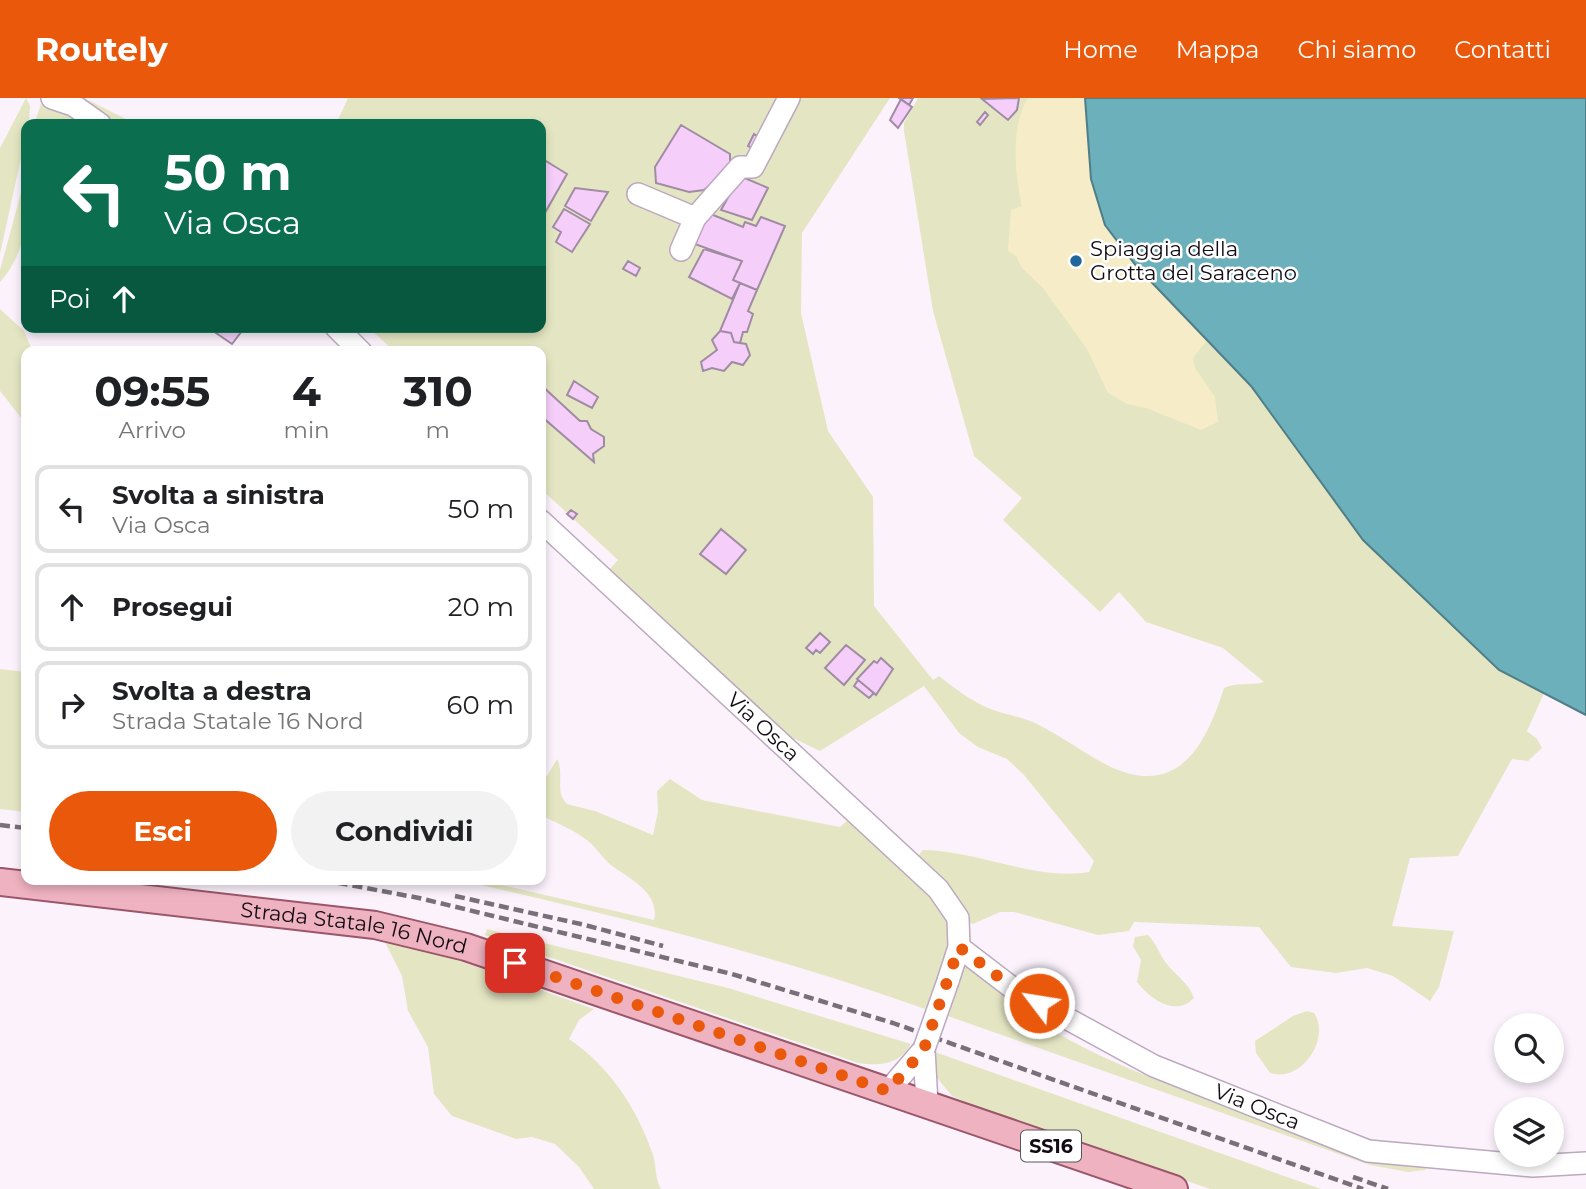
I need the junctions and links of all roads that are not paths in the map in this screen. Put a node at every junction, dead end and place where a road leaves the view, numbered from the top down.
1 (52, 98) edge
2 (789, 98) edge
3 (93, 119) edge
4 (638, 194) dead end
5 (695, 218) junction
6 (681, 250) dead end
7 (341, 333) edge
8 (356, 346) edge
9 (546, 526) edge
10 (0, 882) edge
11 (21, 884) edge
12 (26, 885) edge
13 (959, 947) junction
14 (924, 1049) junction
15 (888, 1091) junction
16 (927, 1104) junction
17 (1586, 1163) edge
18 (1174, 1189) edge

1 - 3 street
2 - 5 street
4 - 5 street
5 - 6 street
7 - 8 street
9 - 13 street, Via Osca
10 - 11 main road, Strada Statale 16 Nord / SS16
12 - 15 main road, Strada Statale 16 Nord / SS16
13 - 14 street, Via Osca, bridge
13 - 17 street, Via Osca
14 - 15 street
14 - 16 street
15 - 16 main road, Strada Statale 16 Nord / SS16
16 - 18 main road, Strada Statale 16 Nord / SS16

